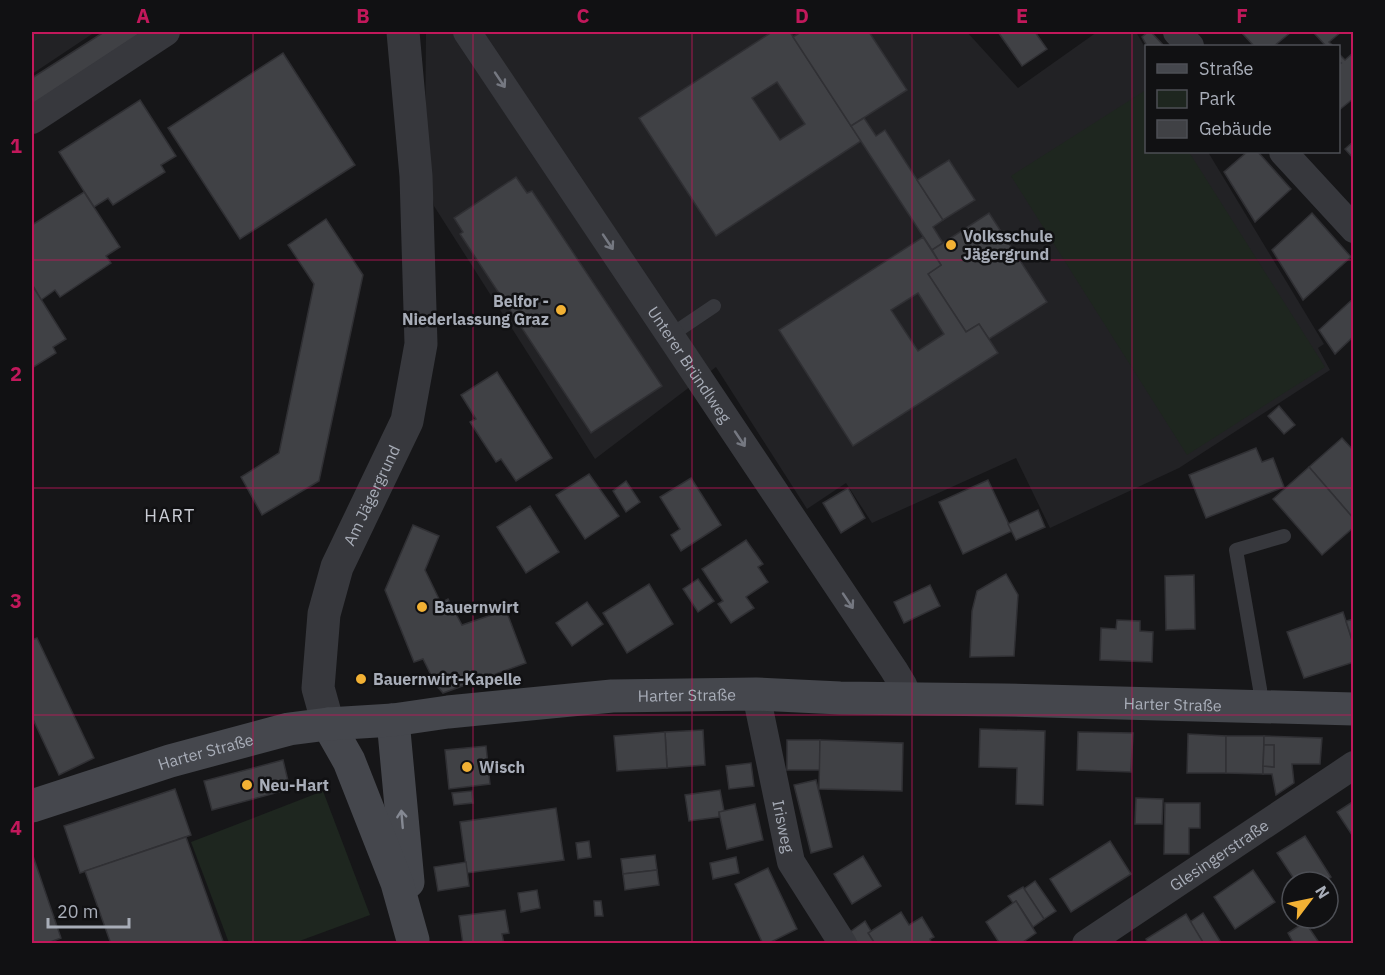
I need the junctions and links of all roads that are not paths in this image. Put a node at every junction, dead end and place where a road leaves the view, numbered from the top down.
1 (166, 32) edge
2 (403, 32) edge
3 (467, 32) edge
4 (1177, 32) edge
5 (1189, 45) edge
6 (32, 120) edge
7 (1284, 153) edge
8 (1353, 229) edge
9 (714, 306) dead end
10 (671, 335) junction
11 (1284, 536) dead end
12 (756, 694) junction
13 (909, 699) junction
14 (1261, 706) junction
15 (1353, 709) edge
16 (393, 720) junction
17 (328, 724) junction
18 (1353, 765) edge
19 (32, 806) edge
20 (413, 942) edge
21 (843, 944) edge
22 (1086, 944) edge

1 - 6 street
2 - 17 street, Am Jägergrund
3 -> 10 street, Unterer Bründlweg
4 - 5 street
7 - 8 street
9 - 10 lane
10 -> 13 street, Unterer Bründlweg
11 - 14 lane
12 - 13 main road, Harter Straße
12 - 16 main road, Harter Straße
12 - 21 street, Irisweg
13 - 14 main road, Harter Straße
14 - 15 main road, Harter Straße
16 - 17 main road, Harter Straße
20 -> 16 main road, Am Jägergrund
17 - 19 main road, Harter Straße
17 - 20 main road, Am Jägergrund
18 - 22 street, Glesingerstraße

